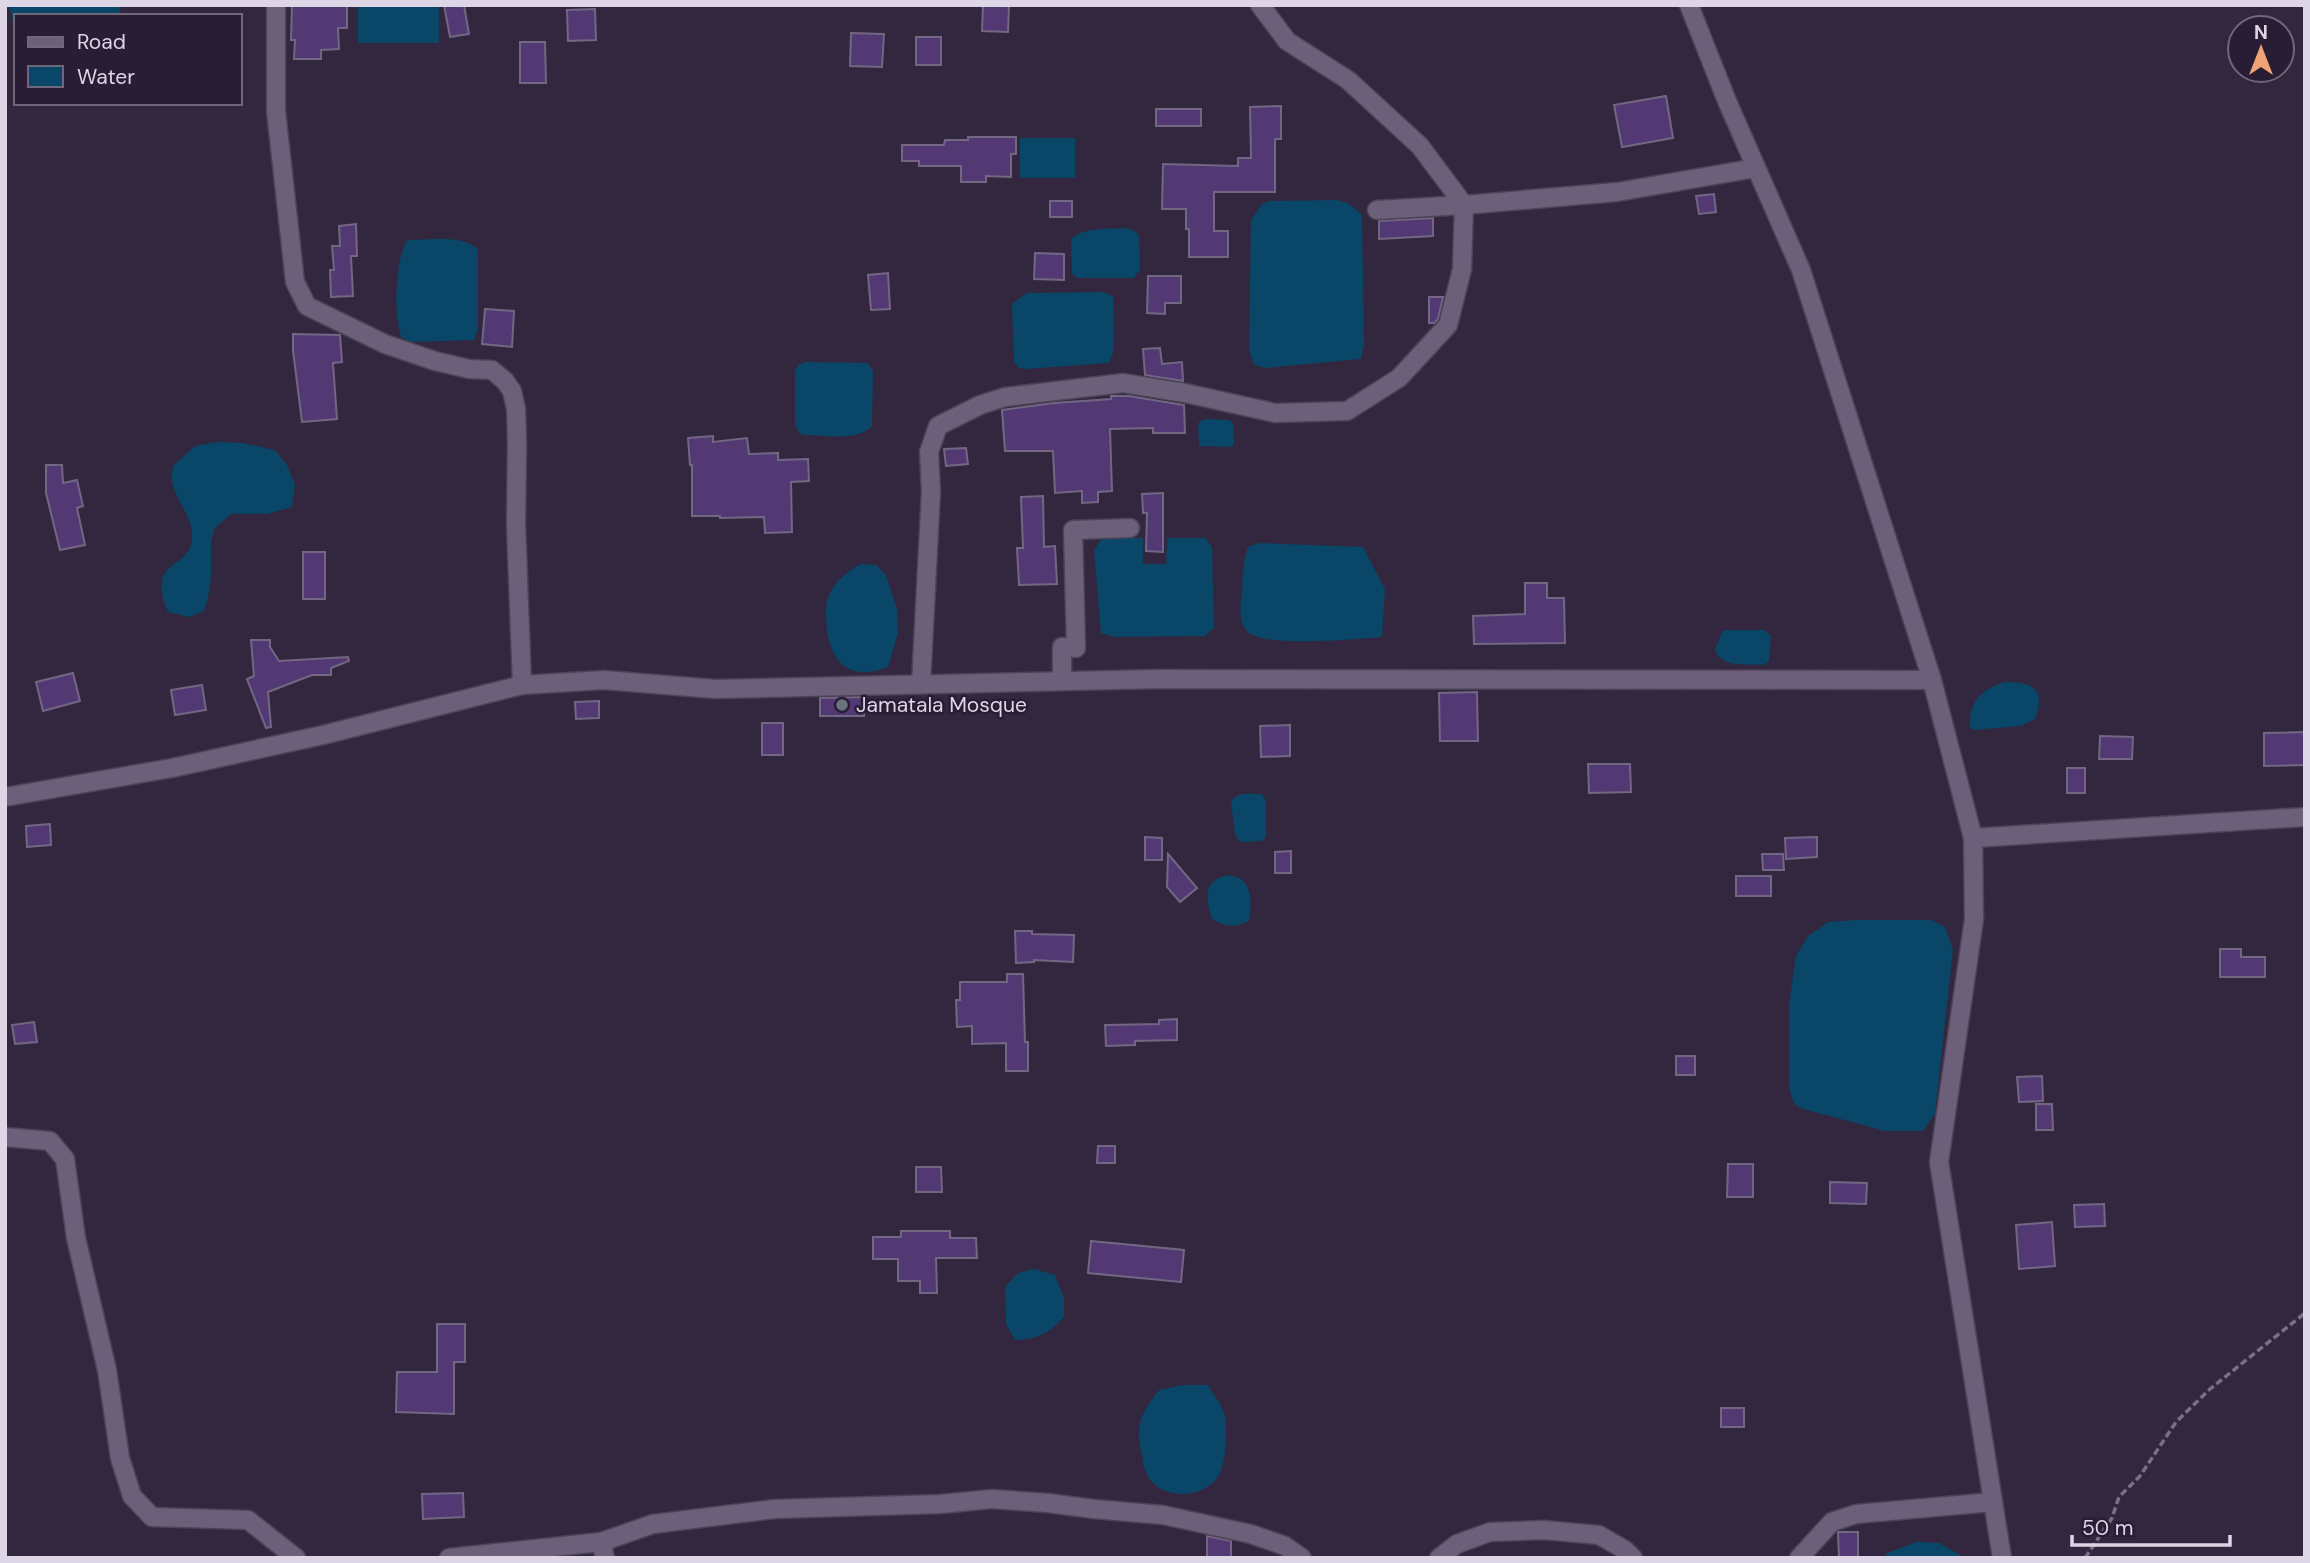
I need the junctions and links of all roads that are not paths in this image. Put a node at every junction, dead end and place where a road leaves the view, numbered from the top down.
1 (276, 5) edge
2 (1260, 5) edge
3 (1689, 5) edge
4 (1756, 168) junction
5 (1464, 205) junction
6 (1377, 210) dead end
7 (1130, 528) dead end
8 (1932, 680) junction
9 (1062, 681) junction
10 (921, 684) junction
11 (522, 685) junction
12 (5, 797) edge
13 (2305, 817) edge
14 (1973, 838) junction
15 (5, 1137) edge
16 (1993, 1502) junction
17 (603, 1550) edge
18 (296, 1558) edge
19 (449, 1558) edge
20 (1302, 1558) edge
21 (1439, 1558) edge
22 (1633, 1558) edge
23 (1799, 1558) edge
24 (2002, 1558) edge

1 - 11 street
2 - 5 street
3 - 4 street
4 - 5 street
4 - 8 street
5 - 6 street
5 - 10 street
7 - 9 street
8 - 9 street
8 - 14 street
9 - 10 street
10 - 11 street
11 - 12 street
13 - 14 street
14 - 16 street
15 - 18 street
16 - 23 street
16 - 24 street
17 - 19 street
17 - 20 street
21 - 22 street

